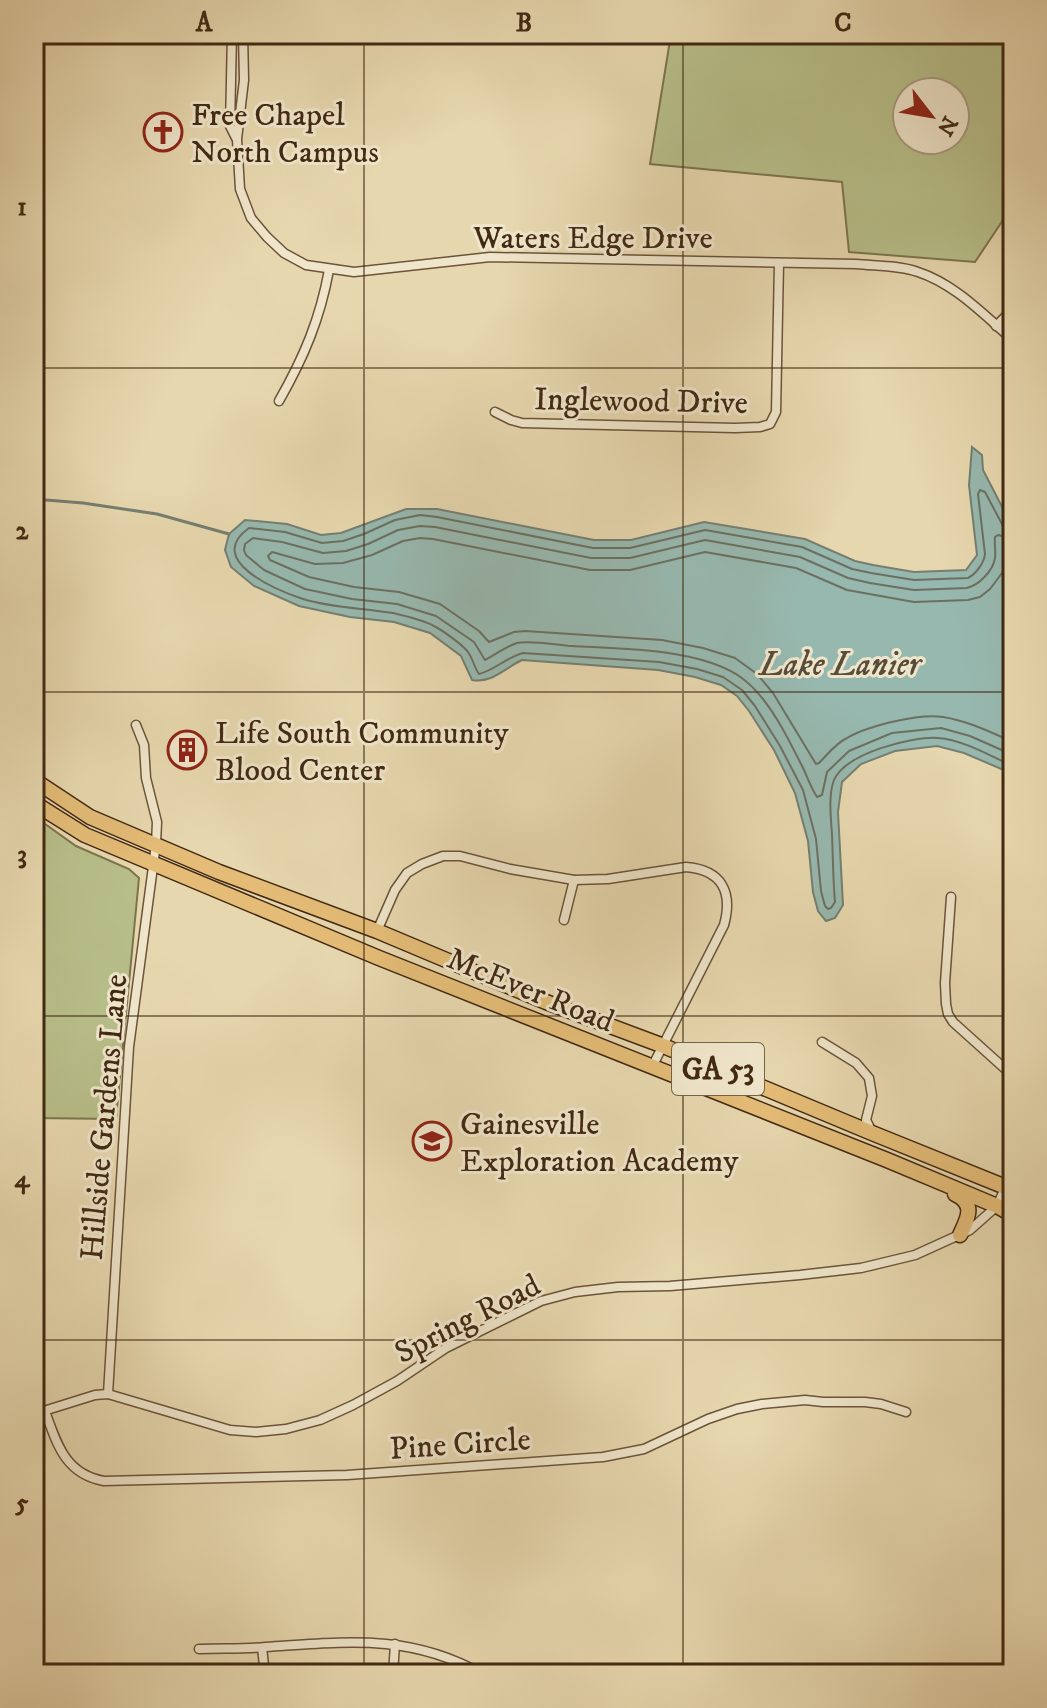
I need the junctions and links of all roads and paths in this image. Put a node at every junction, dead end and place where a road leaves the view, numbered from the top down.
1 (37, 34) edge
2 (232, 34) edge
3 (243, 34) edge
4 (34, 39) edge
5 (237, 139) junction
6 (779, 263) junction
7 (329, 270) junction
8 (1013, 309) edge
9 (996, 326) junction
10 (1013, 340) edge
11 (279, 401) dead end
12 (495, 412) dead end
13 (136, 725) dead end
14 (34, 780) edge
15 (34, 803) edge
16 (156, 844) junction
17 (154, 862) junction
18 (574, 880) junction
19 (951, 897) dead end
20 (564, 920) dead end
21 (377, 931) junction
22 (822, 1042) dead end
23 (661, 1045) junction
24 (651, 1067) junction
25 (1013, 1076) edge
26 (872, 1133) junction
27 (887, 1160) junction
28 (1011, 1184) edge
29 (997, 1206) junction
30 (1013, 1215) edge
31 (960, 1235) junction
32 (108, 1394) junction
33 (45, 1411) junction
34 (906, 1412) dead end
35 (34, 1414) edge
36 (395, 1644) junction
37 (262, 1648) junction
38 (199, 1649) dead end
39 (265, 1674) edge
40 (393, 1674) edge
41 (482, 1674) edge

1 - 4 main road
2 - 5 street, Waters Edge Drive
3 - 5 street, Waters Edge Drive
5 - 7 street, Waters Edge Drive
6 - 7 street, Waters Edge Drive
6 - 9 street, Waters Edge Drive
6 - 12 street, Inglewood Drive
7 - 11 street
8 - 9 street
9 - 10 street, Waters Edge Drive
13 - 16 street, Hillside Gardens Lane
14 - 16 main road, McEver Road / GA 53
15 - 17 main road, McEver Road / GA 53
16 - 17 street, Hillside Gardens Lane
16 - 21 main road, McEver Road / GA 53
17 - 24 main road, McEver Road / GA 53
17 - 32 street, Hillside Gardens Lane
18 - 20 street
18 - 21 street
18 - 23 street
19 - 25 street
21 - 23 main road, McEver Road / GA 53
22 - 26 street
23 - 24 street
23 - 26 main road, McEver Road / GA 53
24 - 27 main road, McEver Road / GA 53
26 - 28 main road, McEver Road / GA 53
27 - 29 main road, McEver Road / GA 53
27 - 31 main road
28 - 29 street, Spring Road
29 - 30 main road, McEver Road / GA 53
29 - 31 street, Spring Road
31 - 32 street, Spring Road
32 - 33 street, Spring Road
33 - 34 street, Pine Circle
33 - 35 street, Spring Road
36 - 37 street
36 - 40 street
36 - 41 street
37 - 38 street
37 - 39 street

